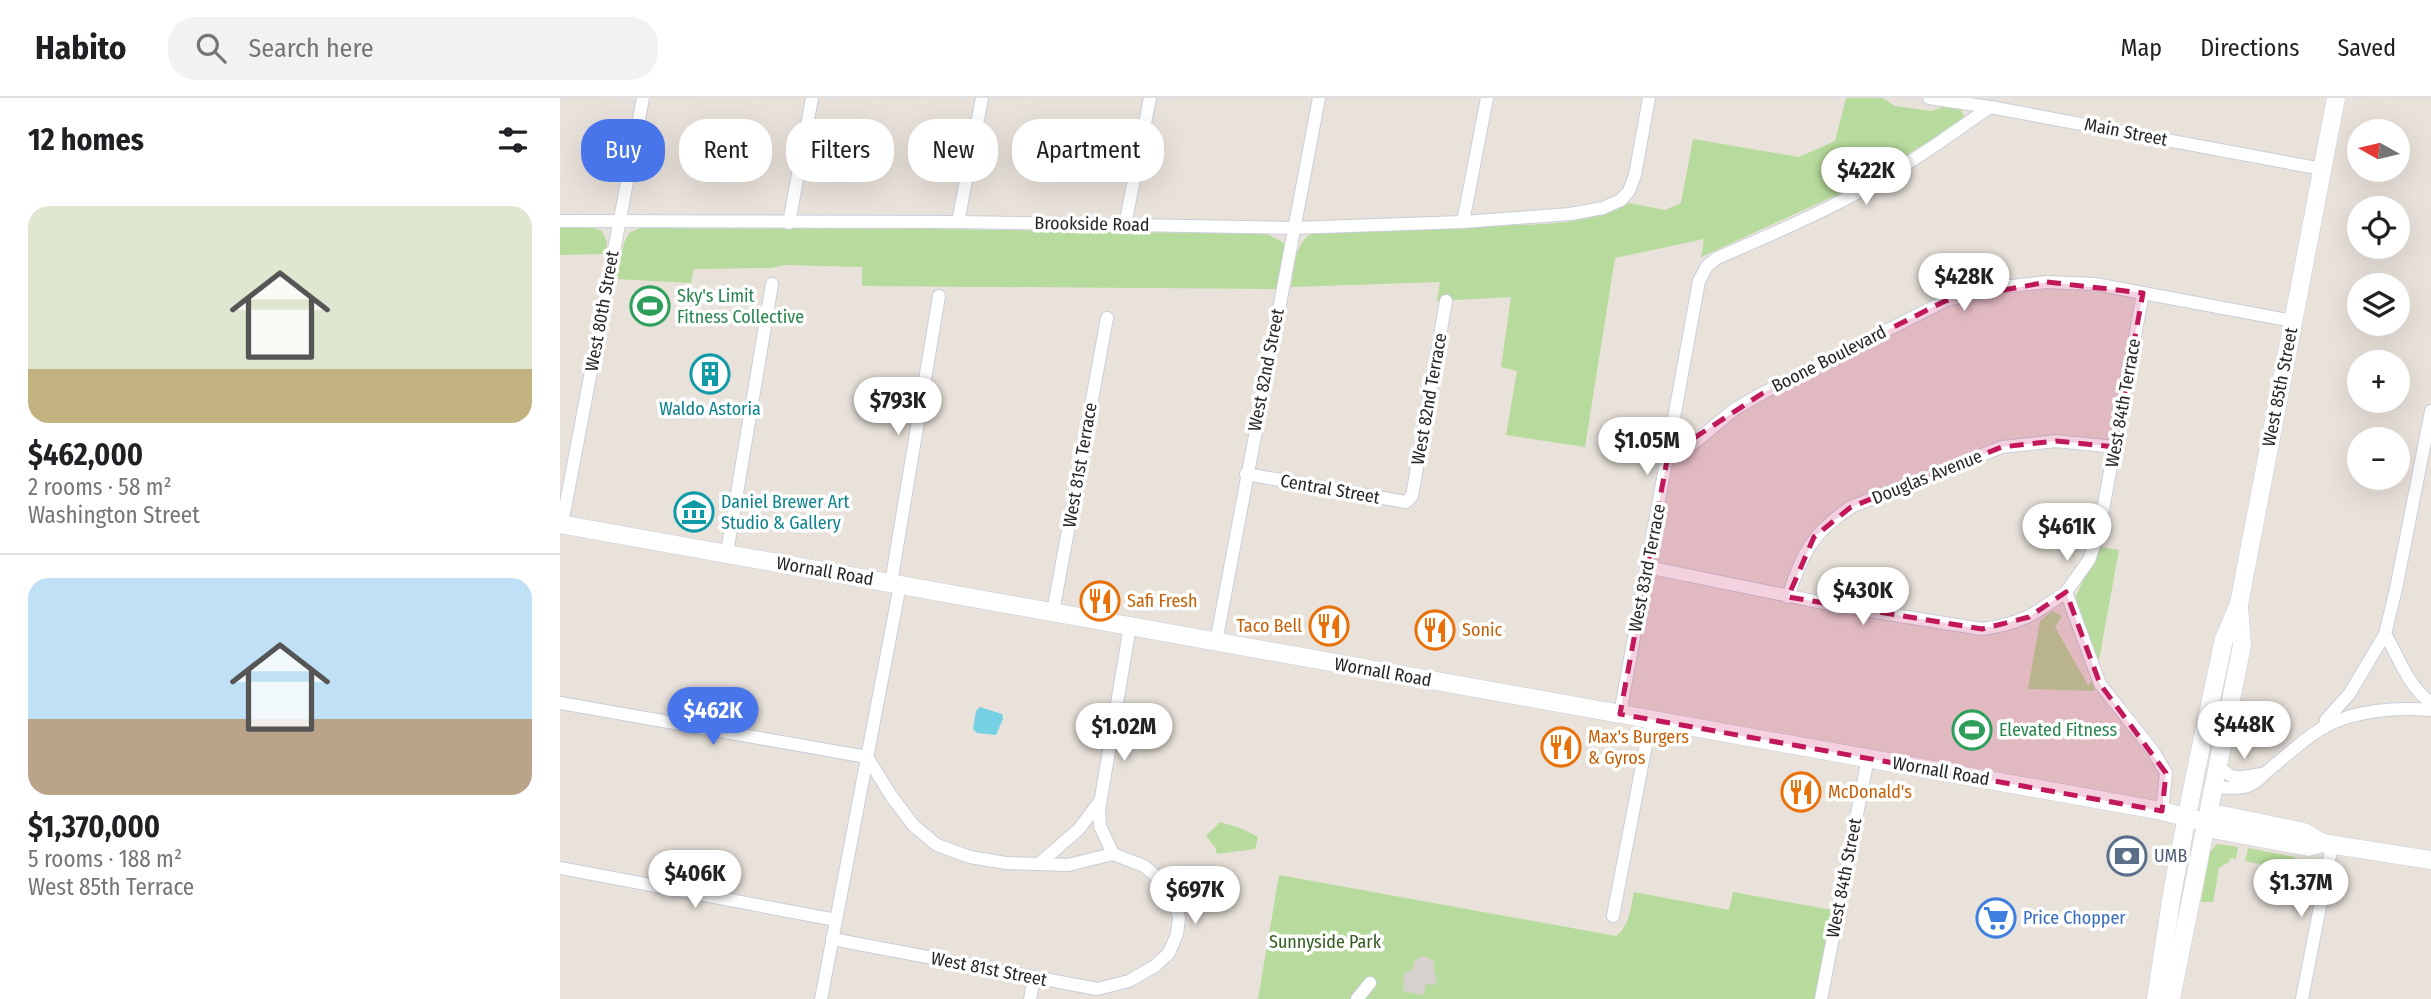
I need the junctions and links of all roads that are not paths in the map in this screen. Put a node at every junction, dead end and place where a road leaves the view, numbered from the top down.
1 (643, 98) edge
2 (812, 98) edge
3 (982, 98) edge
4 (1150, 98) edge
5 (1318, 98) edge
6 (1488, 98) edge
7 (1649, 98) edge
8 (1929, 98) edge
9 (2336, 98) edge
10 (1990, 107) junction
11 (2322, 169) junction
12 (560, 221) edge
13 (618, 222) junction
14 (958, 222) junction
15 (1462, 222) junction
16 (789, 223) junction
17 (1125, 225) junction
18 (1293, 228) junction
19 (772, 284) dead end
20 (2143, 293) junction
21 (939, 296) dead end
22 (1446, 301) dead end
23 (1107, 318) dead end
24 (2293, 321) junction
25 (2431, 411) edge
26 (2115, 447) junction
27 (1668, 455) junction
28 (1246, 474) junction
29 (1412, 496) joint
30 (561, 524) edge
31 (727, 553) junction
32 (1647, 567) junction
33 (896, 584) junction
34 (2066, 592) junction
35 (1788, 597) junction
36 (2239, 604) junction
37 (1053, 612) junction
38 (1130, 626) junction
39 (2385, 634) junction
40 (1216, 642) junction
41 (560, 703) edge
42 (2431, 703) edge
43 (2431, 710) edge
44 (1620, 714) junction
45 (1651, 719) junction
46 (2325, 727) junction
47 (867, 757) junction
48 (1868, 758) junction
49 (2217, 764) junction
50 (2264, 774) junction
51 (2212, 788) junction
52 (1100, 801) junction
53 (2162, 811) junction
54 (2187, 818) junction
55 (2205, 822) junction
56 (2327, 844) junction
57 (1113, 853) junction
58 (2431, 860) edge
59 (1041, 862) junction
60 (560, 868) edge
61 (1613, 916) dead end
62 (836, 920) junction
63 (832, 939) junction
64 (1034, 978) junction
65 (1370, 983) dead end
66 (821, 999) edge
67 (1030, 999) edge
68 (1357, 999) edge
69 (1821, 999) edge
70 (2156, 999) edge
71 (2171, 999) edge
72 (2302, 999) edge

1 - 13 street, West 80th Street
2 - 16 street
3 - 14 street
4 - 17 street
5 - 18 street, West 82nd Street
6 - 15 street
7 - 15 street, Brookside Road
8 - 10 street, Main Street
9 - 11 main road, West 85th Street
10 - 11 street, Main Street
10 - 27 street, West 83rd Terrace
11 - 24 main road, West 85th Street
12 - 13 street, Brookside Road
13 - 16 street, Brookside Road
13 - 30 street, West 80th Street
14 - 16 street, Brookside Road
14 - 17 street, Brookside Road
15 - 18 street, Brookside Road
17 - 18 street, Brookside Road
18 - 28 street, West 82nd Street
19 - 31 street
20 - 24 street, Boone Boulevard
20 - 26 street, West 84th Terrace
20 - 27 street, Boone Boulevard
21 - 33 street
22 - 29 street, West 82nd Terrace
23 - 37 street, West 81st Terrace
24 - 36 main road, West 85th Street
25 - 39 street
26 - 34 street, West 84th Terrace
26 - 35 street, Douglas Avenue
27 - 32 street, West 83rd Terrace
28 - 29 street, Central Street
28 - 40 street, West 82nd Street
30 - 31 main road, Wornall Road
31 - 33 main road, Wornall Road
32 - 35 street
32 - 44 street, West 83rd Terrace
33 - 37 main road, Wornall Road
33 - 47 street
34 - 35 street
34 - 53 street
36 - 49 main road, West 85th Street
36 - 54 main road, West 85th Street
37 - 38 main road, Wornall Road
38 - 40 main road, Wornall Road
38 - 52 street
39 - 42 street
39 - 46 street
40 - 44 main road, Wornall Road
41 - 47 street
43 - 46 street
44 - 45 main road, Wornall Road
45 - 48 main road, Wornall Road
45 - 61 street
46 - 50 street
47 - 59 street
47 - 62 street
48 - 53 main road, Wornall Road
48 - 69 street, West 84th Street
49 - 50 street
49 - 51 main road, West 85th Street
50 - 51 street
51 - 55 main road, West 85th Street
52 - 57 street
52 - 59 street
53 - 54 main road, Wornall Road
54 - 55 main road, Wornall Road
54 - 70 main road, West 85th Street
55 - 56 main road, Wornall Road
55 - 71 main road, West 85th Street
56 - 58 main road, Wornall Road
56 - 72 street
57 - 59 street
57 - 64 street, West 81st Street
60 - 62 street
62 - 63 street
63 - 64 street, West 81st Street
63 - 66 street
64 - 67 street
65 - 68 street

